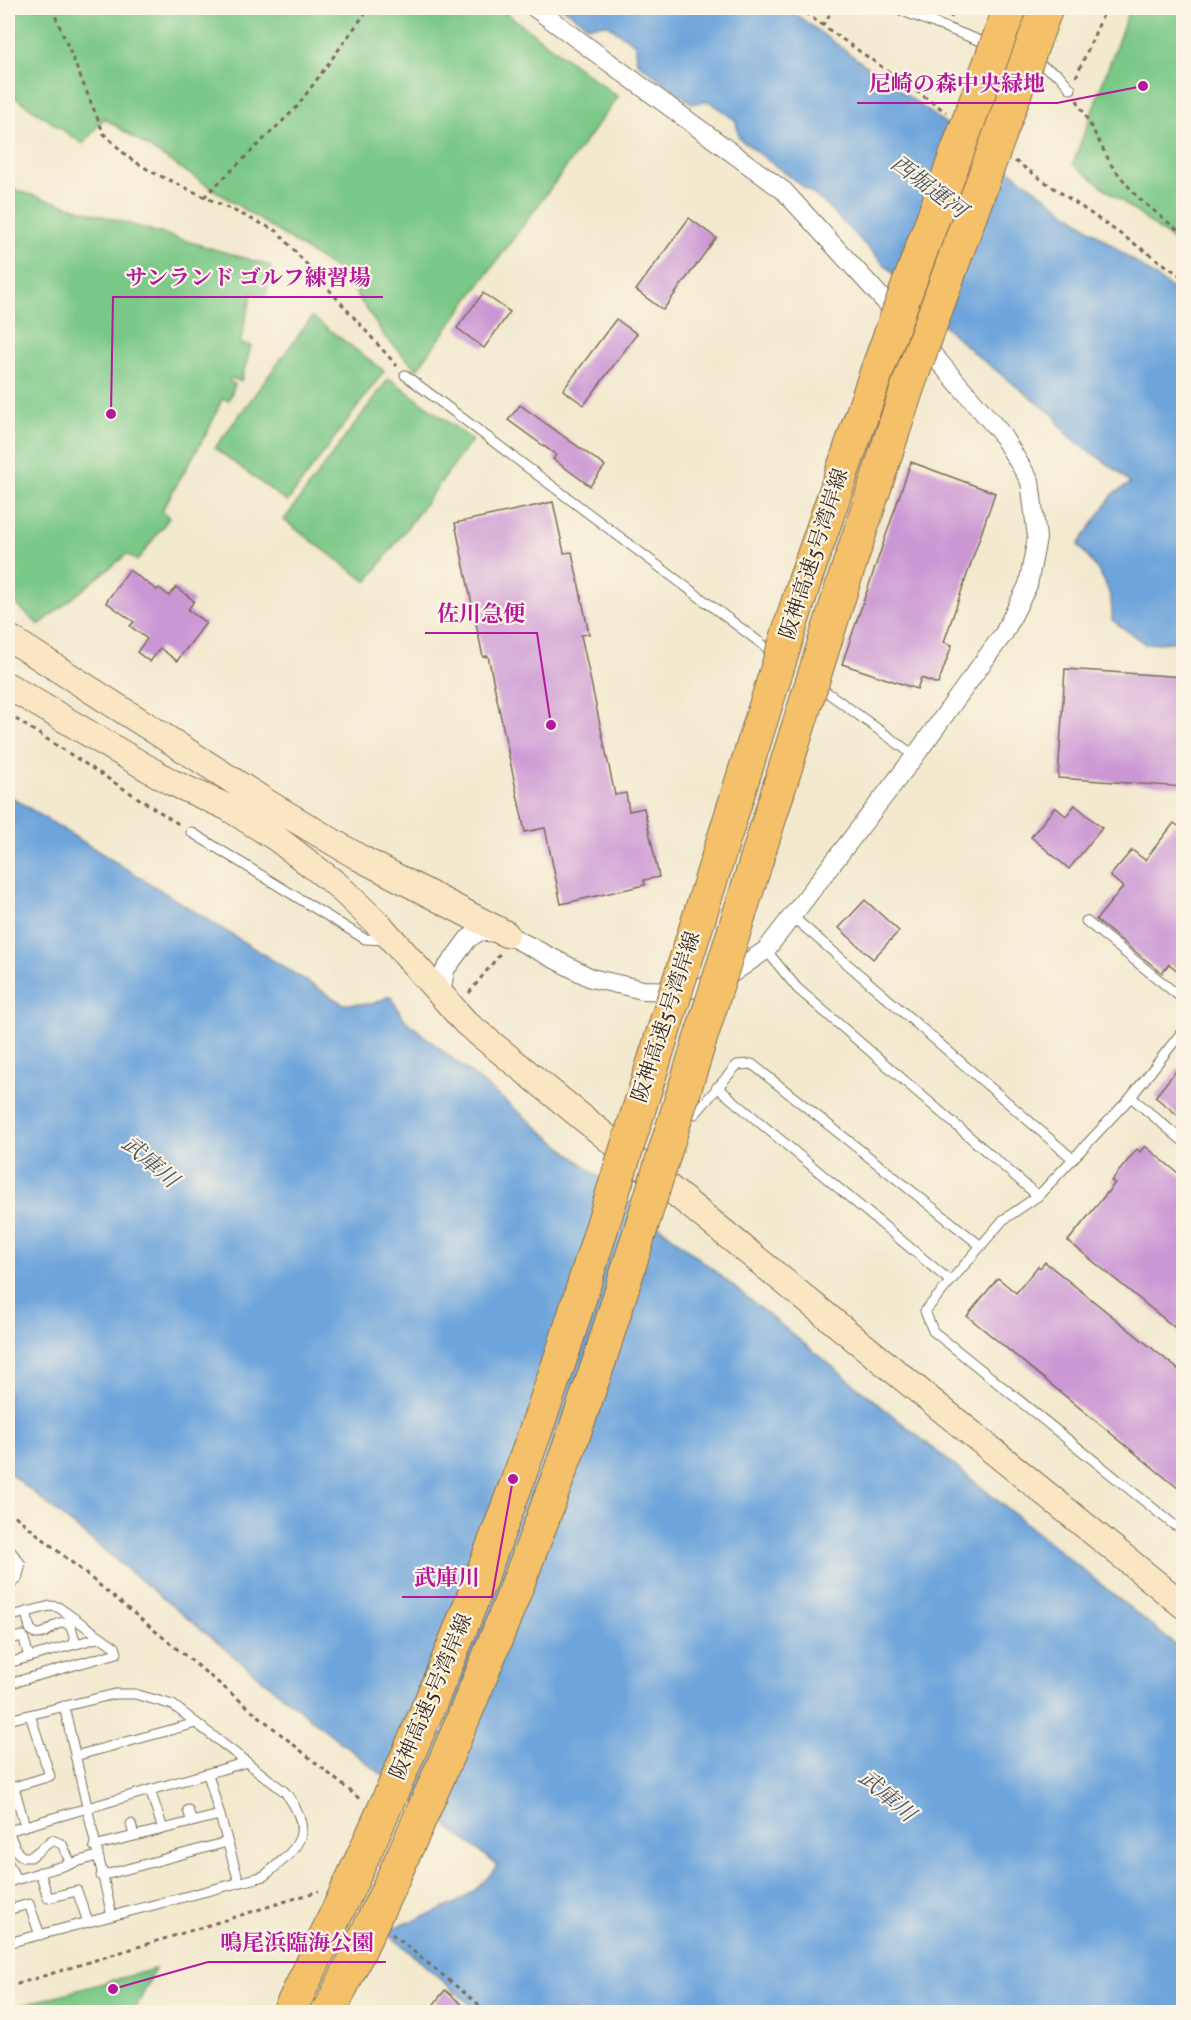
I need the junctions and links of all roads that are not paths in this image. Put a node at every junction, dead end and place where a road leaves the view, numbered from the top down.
1 (535, 8) edge
2 (895, 8) edge
3 (1010, 8) edge
4 (1046, 8) edge
5 (1010, 52) dead end
6 (1021, 57) dead end
7 (1071, 89) road end
8 (405, 375) road end
9 (8, 637) edge
10 (789, 665) dead end
11 (799, 672) dead end
12 (8, 686) edge
13 (915, 756) junction
14 (191, 832) road end
15 (793, 917) junction
16 (1086, 921) dead end
17 (506, 934) junction
18 (392, 940) junction
19 (766, 950) junction
20 (1184, 1000) edge
21 (450, 1007) junction
22 (1184, 1029) edge
23 (717, 1087) junction
24 (1131, 1097) junction
25 (695, 1114) dead end
26 (1184, 1142) edge
27 (1073, 1159) junction
28 (1038, 1196) junction
29 (981, 1246) junction
30 (950, 1281) junction
31 (1174, 1525) dead end
32 (8, 1555) edge
33 (8, 1580) edge
34 (1184, 1606) edge
35 (26, 1612) junction
36 (8, 1617) edge
37 (101, 1637) junction
38 (8, 1639) edge
39 (76, 1644) junction
40 (29, 1657) junction
41 (8, 1663) edge
42 (8, 1684) edge
43 (64, 1706) junction
44 (30, 1715) junction
45 (8, 1720) edge
46 (196, 1723) junction
47 (75, 1756) junction
48 (247, 1762) junction
49 (208, 1774) junction
50 (150, 1790) junction
51 (86, 1809) junction
52 (188, 1810) dead end
53 (220, 1815) junction
54 (192, 1822) junction
55 (131, 1824) dead end
56 (25, 1826) junction
57 (163, 1829) junction
58 (8, 1831) edge
59 (134, 1836) junction
60 (227, 1842) junction
61 (94, 1846) junction
62 (97, 1856) junction
63 (8, 1863) edge
64 (71, 1864) junction
65 (40, 1872) junction
66 (101, 1876) junction
67 (12, 1881) edge
68 (239, 1882) junction
69 (8, 1910) edge
70 (111, 1916) junction
71 (88, 1922) junction
72 (40, 1935) junction
73 (8, 1944) edge
74 (289, 2013) edge
75 (329, 2013) edge

1 - 13 street
2 - 5 lane
3 - 74 highway, 阪神高速5号湾岸線, bridge
4 - 75 highway, 阪神高速5号湾岸線, bridge
6 - 7 lane
8 - 10 lane
9 - 17 street
11 - 13 lane
12 - 18 street
13 - 15 street
14 - 18 lane
15 - 19 street
15 - 27 lane
16 - 20 lane
17 - 19 street
17 - 21 street
18 - 21 street
19 - 28 lane
21 - 34 street
22 - 24 lane
23 - 25 lane
23 - 29 lane
23 - 30 lane
24 - 26 lane
24 - 27 lane
27 - 28 lane
28 - 29 lane
29 - 30 lane
30 - 31 lane
32 - 33 street
35 - 36 lane
35 - 37 lane
35 - 39 lane
37 - 39 lane
37 - 42 lane
38 - 40 lane
39 - 40 lane
40 - 41 lane
43 - 44 lane
43 - 46 lane
43 - 47 lane
44 - 45 lane
44 - 56 lane
46 - 47 lane
46 - 48 lane
47 - 51 lane
48 - 49 lane
48 - 68 lane
49 - 50 lane
49 - 53 lane
50 - 51 lane
50 - 57 lane
51 - 56 lane
51 - 61 lane
52 - 54 lane
53 - 54 lane
53 - 60 lane
54 - 57 lane
55 - 59 lane
56 - 58 lane
57 - 59 lane
58 - 64 lane
59 - 61 lane
60 - 66 lane
60 - 68 lane
61 - 62 lane
62 - 64 lane
62 - 66 lane
63 - 67 lane
64 - 65 lane
65 - 67 lane
65 - 71 lane
66 - 70 lane
68 - 70 lane
69 - 72 lane
70 - 71 lane
71 - 72 lane
72 - 73 lane

